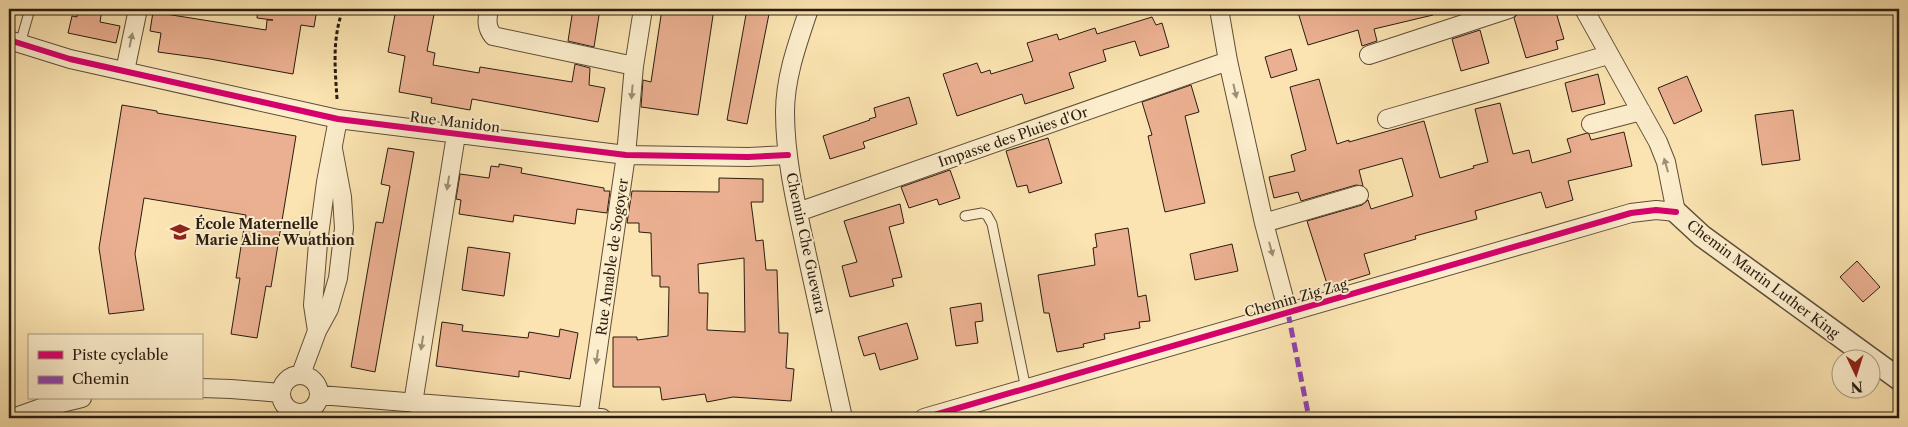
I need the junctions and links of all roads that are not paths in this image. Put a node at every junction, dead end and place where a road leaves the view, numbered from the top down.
1 (30, 9) edge
2 (138, 9) edge
3 (489, 9) edge
4 (644, 9) edge
5 (809, 9) edge
6 (1219, 9) edge
7 (1509, 9) edge
8 (1584, 9) edge
9 (14, 42) edge
10 (1369, 55) dead end
11 (1608, 55) junction
12 (1228, 61) junction
13 (634, 66) junction
14 (125, 71) junction
15 (1641, 111) junction
16 (338, 119) junction
17 (1386, 119) dead end
18 (1591, 124) dead end
19 (456, 135) junction
20 (334, 149) junction
21 (626, 155) junction
22 (788, 155) junction
23 (1359, 195) dead end
24 (798, 212) junction
25 (1676, 212) junction
26 (965, 216) dead end
27 (1264, 223) junction
28 (1288, 313) junction
29 (317, 331) junction
30 (301, 374) junction
31 (1899, 379) edge
32 (202, 388) edge
33 (1026, 388) junction
34 (281, 393) junction
35 (320, 395) junction
36 (74, 400) edge
37 (413, 403) junction
38 (290, 415) edge
39 (13, 418) edge
40 (595, 418) edge
41 (843, 418) edge
42 (924, 418) edge

1 - 9 lane
14 -> 2 street
3 - 13 street
4 - 13 street, Rue Amable de Sogoyer
5 - 22 street, Chemin Che Guevara
6 - 12 street, Chemin Zig Zag
7 - 10 street
8 - 11 street
9 - 14 street, Rue Manidon
11 - 15 street
11 - 17 street
12 - 24 street, Impasse des Pluies d'Or
12 -> 27 street, Chemin Zig Zag
13 -> 21 street, Rue Amable de Sogoyer
14 - 16 street, Rue Manidon
15 - 18 street
25 -> 15 street
16 - 19 street, Rue Manidon
16 - 20 street
19 - 21 street, Rue Manidon
19 -> 37 street
20 - 29 street
20 - 29 street
21 - 22 street, Rue Manidon
21 -> 40 street, Rue Amable de Sogoyer
22 - 24 street, Chemin Che Guevara
23 - 27 street
24 - 41 street, Chemin Che Guevara
25 - 28 street, Chemin Zig Zag
25 - 31 street, Chemin Martin Luther King
26 - 33 lane
27 -> 28 street, Chemin Zig Zag
28 - 33 street, Chemin Zig Zag
29 - 30 street
30 - 34 street
30 - 35 street
32 - 34 street
33 - 42 street, Chemin Zig Zag
34 - 38 street
35 - 37 street
35 - 38 street
36 - 39 street
37 - 40 street

